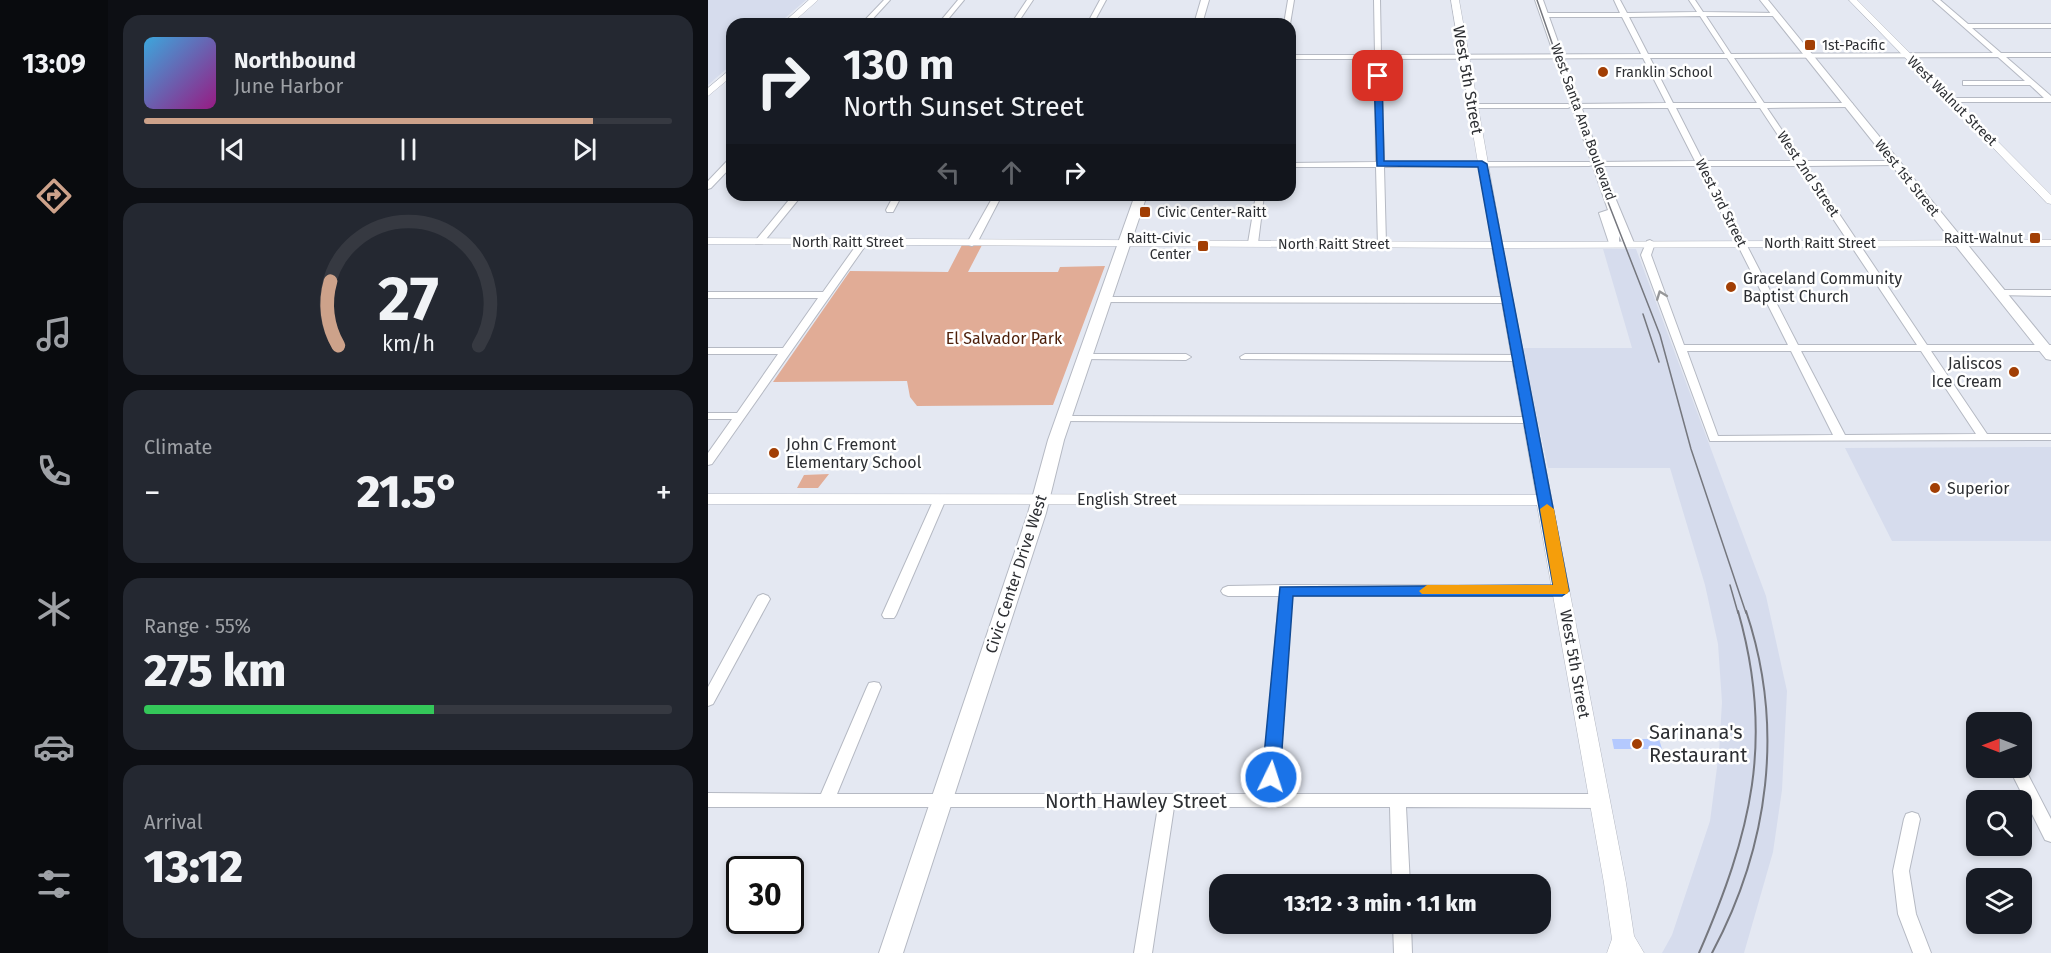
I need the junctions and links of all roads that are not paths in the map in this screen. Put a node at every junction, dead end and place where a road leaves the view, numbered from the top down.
1 (814, 0) edge
2 (886, 0) edge
3 (961, 0) edge
4 (1030, 0) edge
5 (1103, 0) edge
6 (1205, 0) edge
7 (1291, 0) edge
8 (1377, 0) edge
9 (1455, 0) edge
10 (1531, 0) edge
11 (1539, 0) edge
12 (1617, 0) edge
13 (1692, 0) edge
14 (1764, 0) edge
15 (1853, 0) edge
16 (1936, 0) edge
17 (1624, 14) junction
18 (1702, 14) junction
19 (1775, 14) junction
20 (1544, 15) junction
21 (793, 18) edge
22 (870, 18) edge
23 (946, 18) edge
24 (1018, 18) edge
25 (1093, 18) edge
26 (1200, 18) edge
27 (1288, 18) edge
28 (1966, 26) junction
29 (2051, 26) edge
30 (2000, 55) junction
31 (1465, 56) junction
32 (1645, 56) junction
33 (1729, 56) junction
34 (1809, 56) junction
35 (1906, 56) junction
36 (2051, 56) edge
37 (1296, 57) edge
38 (1378, 57) junction
39 (1555, 57) junction
40 (726, 76) edge
41 (1966, 83) dead end
42 (2032, 83) junction
43 (708, 93) edge
44 (1950, 100) junction
45 (2051, 100) edge
46 (1671, 105) junction
47 (1762, 105) junction
48 (1849, 105) junction
49 (1473, 106) junction
50 (1572, 106) junction
51 (1700, 163) junction
52 (1895, 163) junction
53 (1380, 164) junction
54 (1482, 164) junction
55 (1592, 164) junction
56 (1801, 164) junction
57 (1296, 165) edge
58 (726, 167) edge
59 (708, 186) edge
60 (793, 201) edge
61 (895, 201) edge
62 (995, 201) edge
63 (1139, 201) edge
64 (1259, 201) edge
65 (2051, 201) edge
66 (890, 210) dead end
67 (708, 242) edge
68 (759, 242) junction
69 (863, 242) junction
70 (972, 243) junction
71 (1125, 243) junction
72 (1253, 243) junction
73 (1615, 243) junction
74 (1628, 243) junction
75 (1650, 243) junction
76 (1741, 243) junction
77 (1853, 243) junction
78 (1960, 243) junction
79 (2051, 243) edge
80 (1381, 244) junction
81 (1498, 245) junction
82 (2000, 293) junction
83 (2051, 293) edge
84 (708, 295) edge
85 (825, 295) junction
86 (1105, 300) junction
87 (1508, 300) junction
88 (1680, 348) junction
89 (1795, 348) junction
90 (1924, 348) junction
91 (708, 351) edge
92 (785, 351) junction
93 (2049, 351) edge
94 (1085, 357) junction
95 (1186, 357) dead end
96 (1245, 357) dead end
97 (1518, 358) junction
98 (708, 416) edge
99 (740, 416) junction
100 (1063, 419) junction
101 (1530, 420) junction
102 (1984, 438) junction
103 (2051, 438) edge
104 (1841, 439) junction
105 (708, 461) edge
106 (708, 499) edge
107 (940, 499) junction
108 (1041, 499) junction
109 (1545, 500) junction
110 (1286, 590) junction
111 (1228, 591) dead end
112 (1562, 591) junction
113 (763, 599) dead end
114 (889, 615) dead end
115 (874, 687) dead end
116 (708, 700) edge
117 (2022, 778) edge
118 (826, 800) junction
119 (941, 800) junction
120 (1167, 801) junction
121 (1270, 801) junction
122 (1398, 801) junction
123 (1600, 801) junction
124 (709, 803) edge
125 (1912, 819) dead end
126 (2051, 835) edge
127 (1401, 874) edge
128 (1402, 934) edge
129 (1625, 948) edge
130 (891, 953) edge
131 (1143, 953) edge
132 (1403, 953) edge
133 (1922, 953) edge

1 - 21 street
2 - 22 street
3 - 23 street
4 - 24 street
5 - 25 street
6 - 26 main road
7 - 27 street
8 - 38 street
9 - 31 street, West 5th Street
10 - 39 main road, West Santa Ana Boulevard
11 - 20 main road, West Santa Ana Boulevard
12 - 17 street, West 3rd Street
13 - 18 street, West 2nd Street
14 - 19 main road, West 1st Street
15 - 35 street, West Walnut Street
16 - 28 street
17 - 18 street
17 - 20 street
17 - 32 street, West 3rd Street
18 - 19 street
18 - 33 street, West 2nd Street
19 - 34 main road, West 1st Street
20 - 39 main road, West Santa Ana Boulevard
28 - 29 street
28 - 30 street
30 - 35 street
30 - 36 street
30 - 42 street
31 - 38 street
31 - 39 street
31 - 49 street, West 5th Street
32 - 33 street
32 - 39 street
32 - 46 street, West 3rd Street
33 - 34 street
33 - 47 street, West 2nd Street
34 - 35 street
34 - 48 main road, West 1st Street
35 - 44 street, West Walnut Street
37 - 38 street
38 - 53 street
39 - 50 main road, West Santa Ana Boulevard
40 - 43 street
41 - 42 street
42 - 45 street
44 - 45 street
44 - 65 street, West Walnut Street
46 - 47 street
46 - 50 street
46 - 51 street, West 3rd Street
47 - 48 street
47 - 56 street, West 2nd Street
48 - 52 main road, West 1st Street
49 - 50 street
49 - 54 street, West 5th Street
50 - 55 main road, West Santa Ana Boulevard
51 - 55 street
51 - 56 street
51 - 76 street, West 3rd Street
52 - 56 street
52 - 78 main road, West 1st Street
53 - 54 street
53 - 57 street
53 - 80 street
54 - 55 street
54 - 81 street, West 5th Street
55 - 73 main road, West Santa Ana Boulevard
55 - 74 main road, West Santa Ana Boulevard
56 - 77 street, West 2nd Street
58 - 59 street
60 - 68 street
61 - 66 street
62 - 70 street
63 - 71 main road, Civic Center Drive West
64 - 72 street
67 - 68 street, North Raitt Street
68 - 69 street, North Raitt Street
69 - 70 street, North Raitt Street
69 - 85 street
70 - 71 street, North Raitt Street
71 - 72 street, North Raitt Street
71 - 86 main road, Civic Center Drive West
72 - 80 street, North Raitt Street
73 - 74 street, North Raitt Street
73 - 81 street, North Raitt Street
74 - 75 street, North Raitt Street
75 - 76 street, North Raitt Street
88 -> 75 street
76 - 77 street, North Raitt Street
76 - 89 street, West 3rd Street
77 - 78 street, North Raitt Street
77 - 90 street, West 2nd Street
78 - 79 street, North Raitt Street
78 - 82 main road, West 1st Street
80 - 81 street, North Raitt Street
81 - 87 street, West 5th Street
82 - 83 street
82 - 93 main road, West 1st Street
84 - 85 street
85 - 92 street
86 - 87 street
86 - 94 main road, Civic Center Drive West
87 - 97 street, West 5th Street
88 - 89 street
88 - 104 street
89 - 90 street
89 - 104 street, West 3rd Street
90 - 93 street
90 - 102 street, West 2nd Street
91 - 92 street
92 - 99 street
94 - 95 street
94 - 100 main road, Civic Center Drive West
96 - 97 street
97 - 101 street, West 5th Street
98 - 99 street
99 - 105 street
100 - 101 street
100 - 108 main road, Civic Center Drive West
101 - 109 street, West 5th Street
102 - 103 street
102 - 104 street
106 - 107 street, English Street
107 - 108 street, English Street
107 - 114 street
108 - 109 street, English Street
108 - 119 main road, Civic Center Drive West
109 - 112 street, West 5th Street
110 - 111 street
110 - 112 street
110 - 121 street
112 - 123 street, West 5th Street
113 - 116 street
115 - 118 street
117 - 126 street
118 - 119 street, North Hawley Street
118 - 124 street, North Hawley Street
119 - 120 street, North Hawley Street
119 - 130 main road, Civic Center Drive West
120 - 121 street, North Hawley Street
120 - 131 street
121 - 122 street, North Hawley Street
122 - 123 street, North Hawley Street
122 - 127 street
123 - 129 street, West 5th Street
125 - 133 street
128 - 132 street

